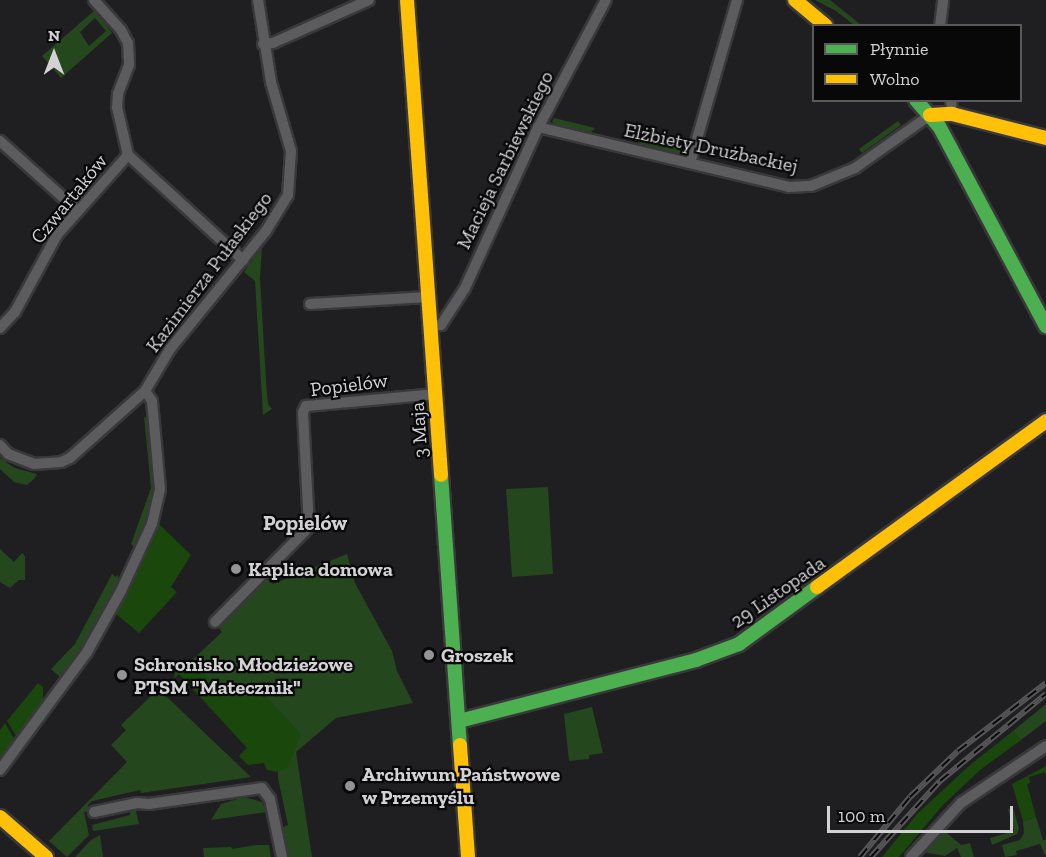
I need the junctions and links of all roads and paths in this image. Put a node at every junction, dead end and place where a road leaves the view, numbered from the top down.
1 (94, 0) edge
2 (258, 0) edge
3 (369, 0) edge
4 (407, 0) edge
5 (606, 0) edge
6 (737, 0) edge
7 (795, 0) edge
8 (943, 0) edge
9 (824, 24) edge
10 (940, 24) edge
11 (263, 44) junction
12 (918, 102) edge
13 (951, 107) edge
14 (930, 115) junction
15 (968, 120) junction
16 (538, 127) junction
17 (1046, 138) edge
18 (0, 141) edge
19 (951, 147) junction
20 (128, 154) junction
21 (690, 164) junction
22 (78, 211) junction
23 (243, 260) junction
24 (428, 297) junction
25 (310, 304) dead end
26 (431, 326) junction
27 (1046, 326) edge
28 (0, 328) edge
29 (145, 391) junction
30 (436, 394) junction
31 (1046, 421) edge
32 (0, 445) edge
33 (215, 622) dead end
34 (459, 721) junction
35 (1046, 746) edge
36 (0, 770) edge
37 (94, 812) dead end
38 (1, 819) edge
39 (46, 857) edge
40 (282, 857) edge
41 (468, 857) edge
42 (911, 857) edge

1 - 20 street
2 - 11 street, Kazimierza Pułaskiego
3 - 11 street
4 - 24 main road, 3 Maja
5 - 16 street, Macieja Sarbiewskiego
6 - 21 street
7 - 9 main road
8 - 10 street
11 - 23 street, Kazimierza Pułaskiego
12 - 14 main road
13 - 14 main road
13 - 15 main road
14 - 19 main road
14 - 21 street, Elżbiety Drużbackiej
15 - 17 main road
15 - 19 main road
16 - 21 street, Elżbiety Drużbackiej
16 - 26 street, Macieja Sarbiewskiego
18 - 22 street
19 - 27 main road
20 - 22 street, Czwartaków
20 - 23 street
22 - 28 street, Czwartaków
23 - 29 street, Kazimierza Pułaskiego
24 - 25 street
24 - 26 main road, 3 Maja
26 - 30 main road, 3 Maja
29 - 32 street, Kazimierza Pułaskiego
29 - 36 street
30 - 33 street, Popielów
30 - 34 main road, 3 Maja
31 - 34 main road, 29 Listopada
34 - 41 main road, 3 Maja
35 - 42 street
37 - 40 street
38 - 39 main road

